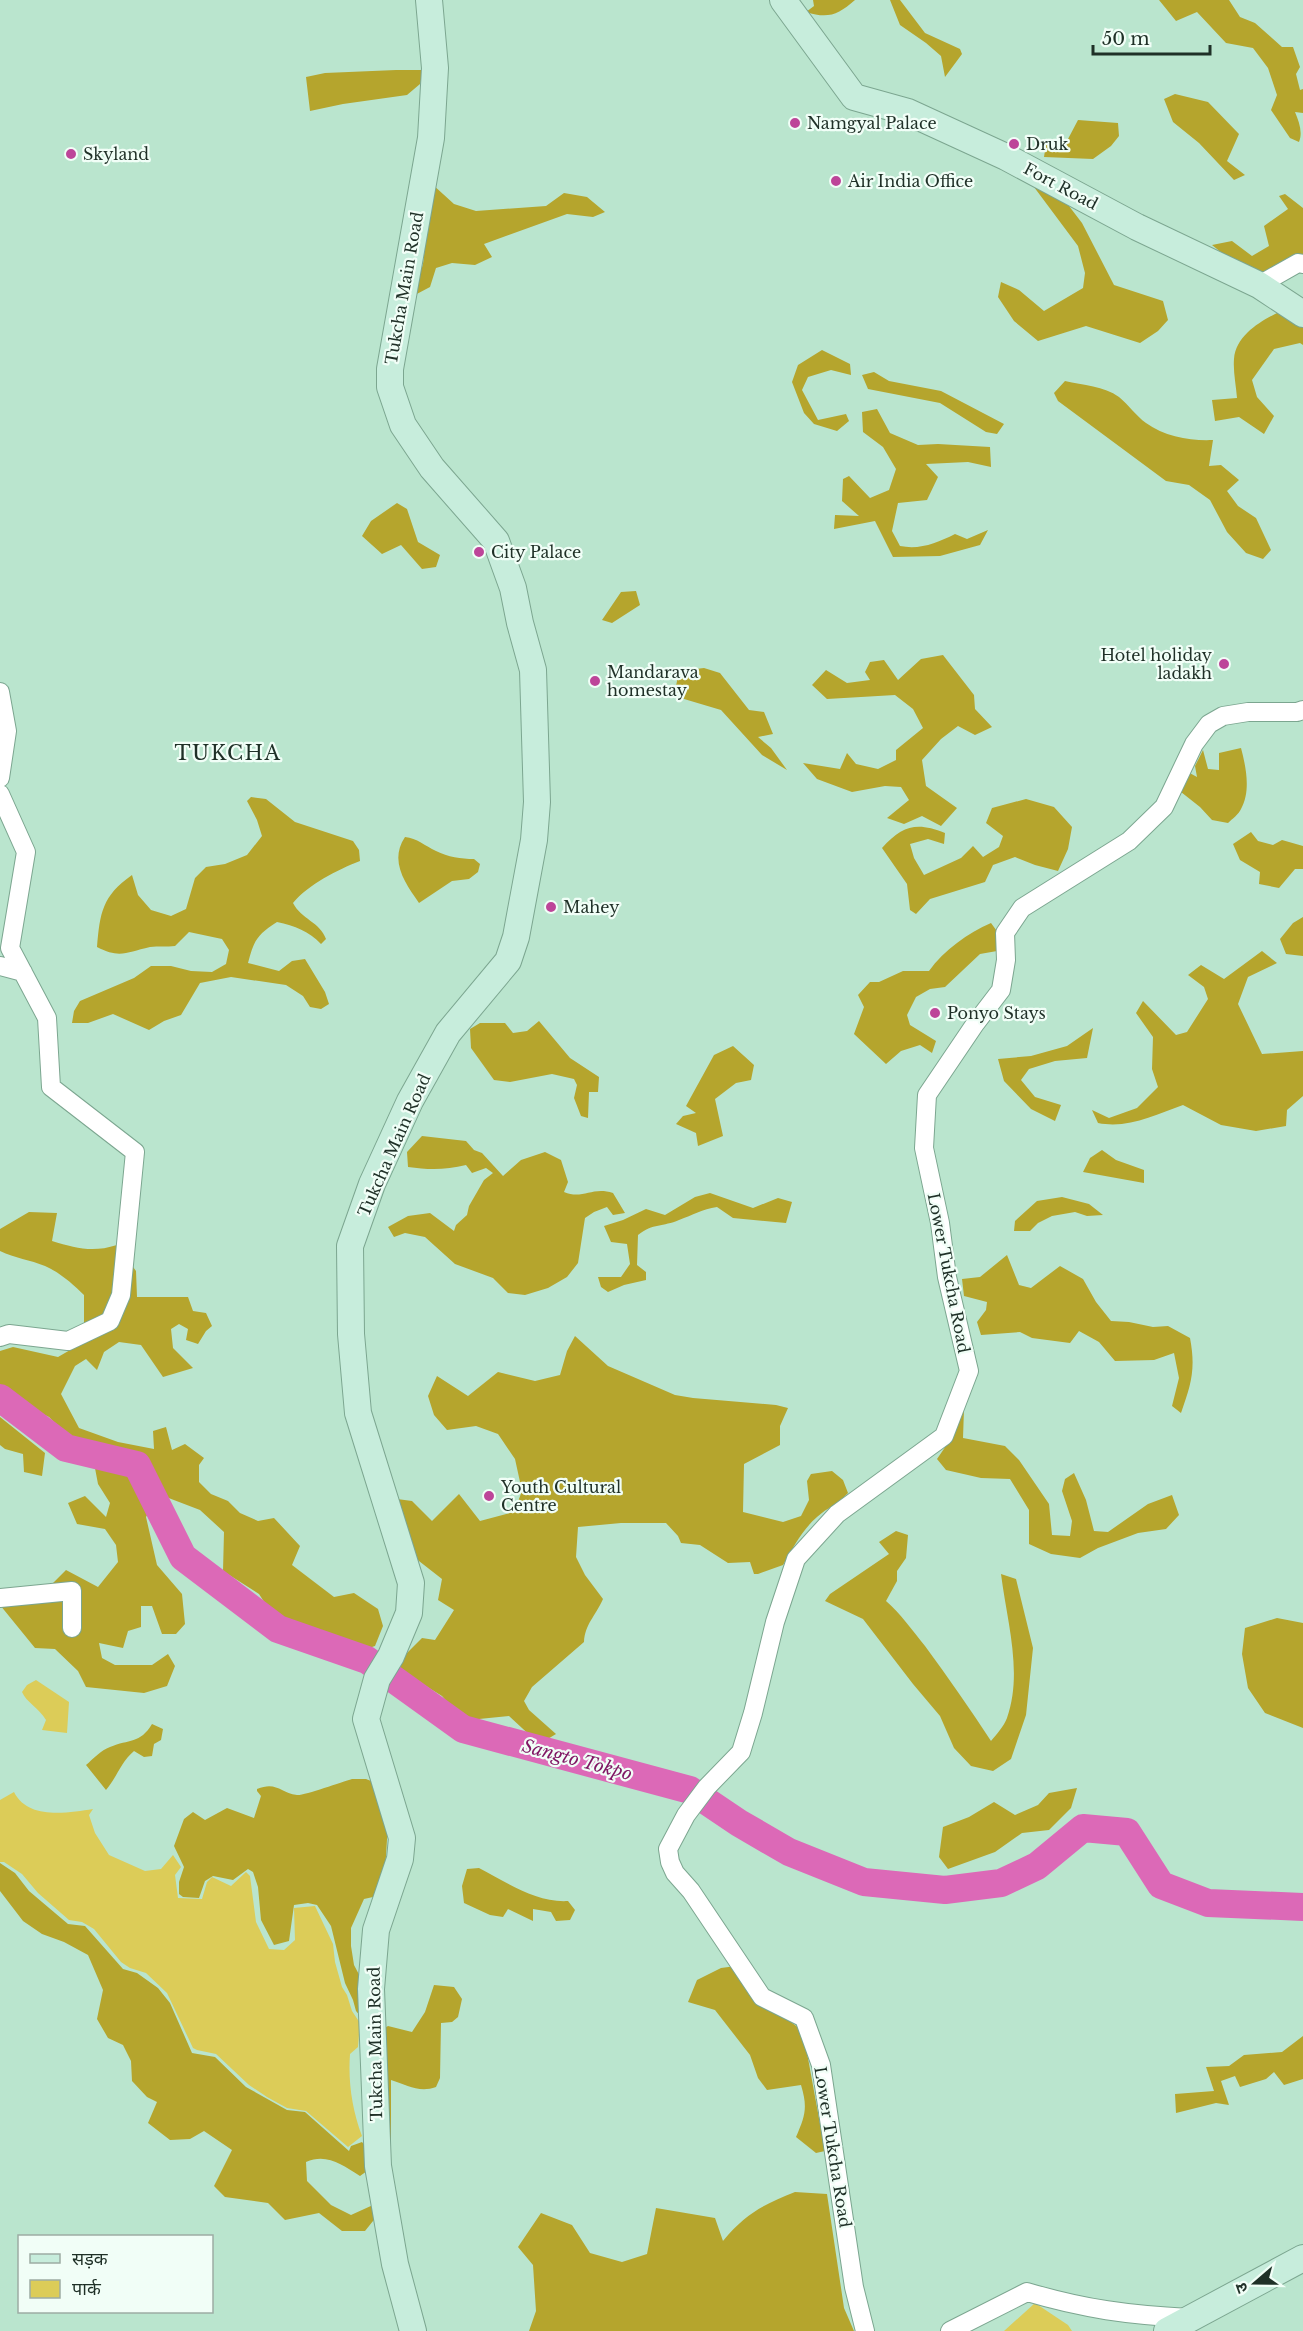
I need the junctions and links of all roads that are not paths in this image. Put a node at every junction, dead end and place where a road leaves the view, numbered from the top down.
1 (429, 0) edge
2 (783, 0) edge
3 (1303, 264) edge
4 (1259, 285) junction
5 (1303, 314) edge
6 (0, 692) edge
7 (1303, 710) edge
8 (0, 778) edge
9 (0, 794) edge
10 (0, 966) edge
11 (23, 972) junction
12 (0, 1337) edge
13 (0, 1598) edge
14 (72, 1628) dead end
15 (1303, 2258) edge
16 (1178, 2324) edge
17 (413, 2331) edge
18 (865, 2331) edge
19 (950, 2331) edge

1 - 17 street, Tukcha Main Road
2 - 4 street, Fort Road
3 - 4 street
4 - 5 street, Fort Road
6 - 8 street
7 - 18 street, Lower Tukcha Road
9 - 11 street
10 - 11 street
11 - 12 street
13 - 14 street
15 - 16 street
16 - 19 street

